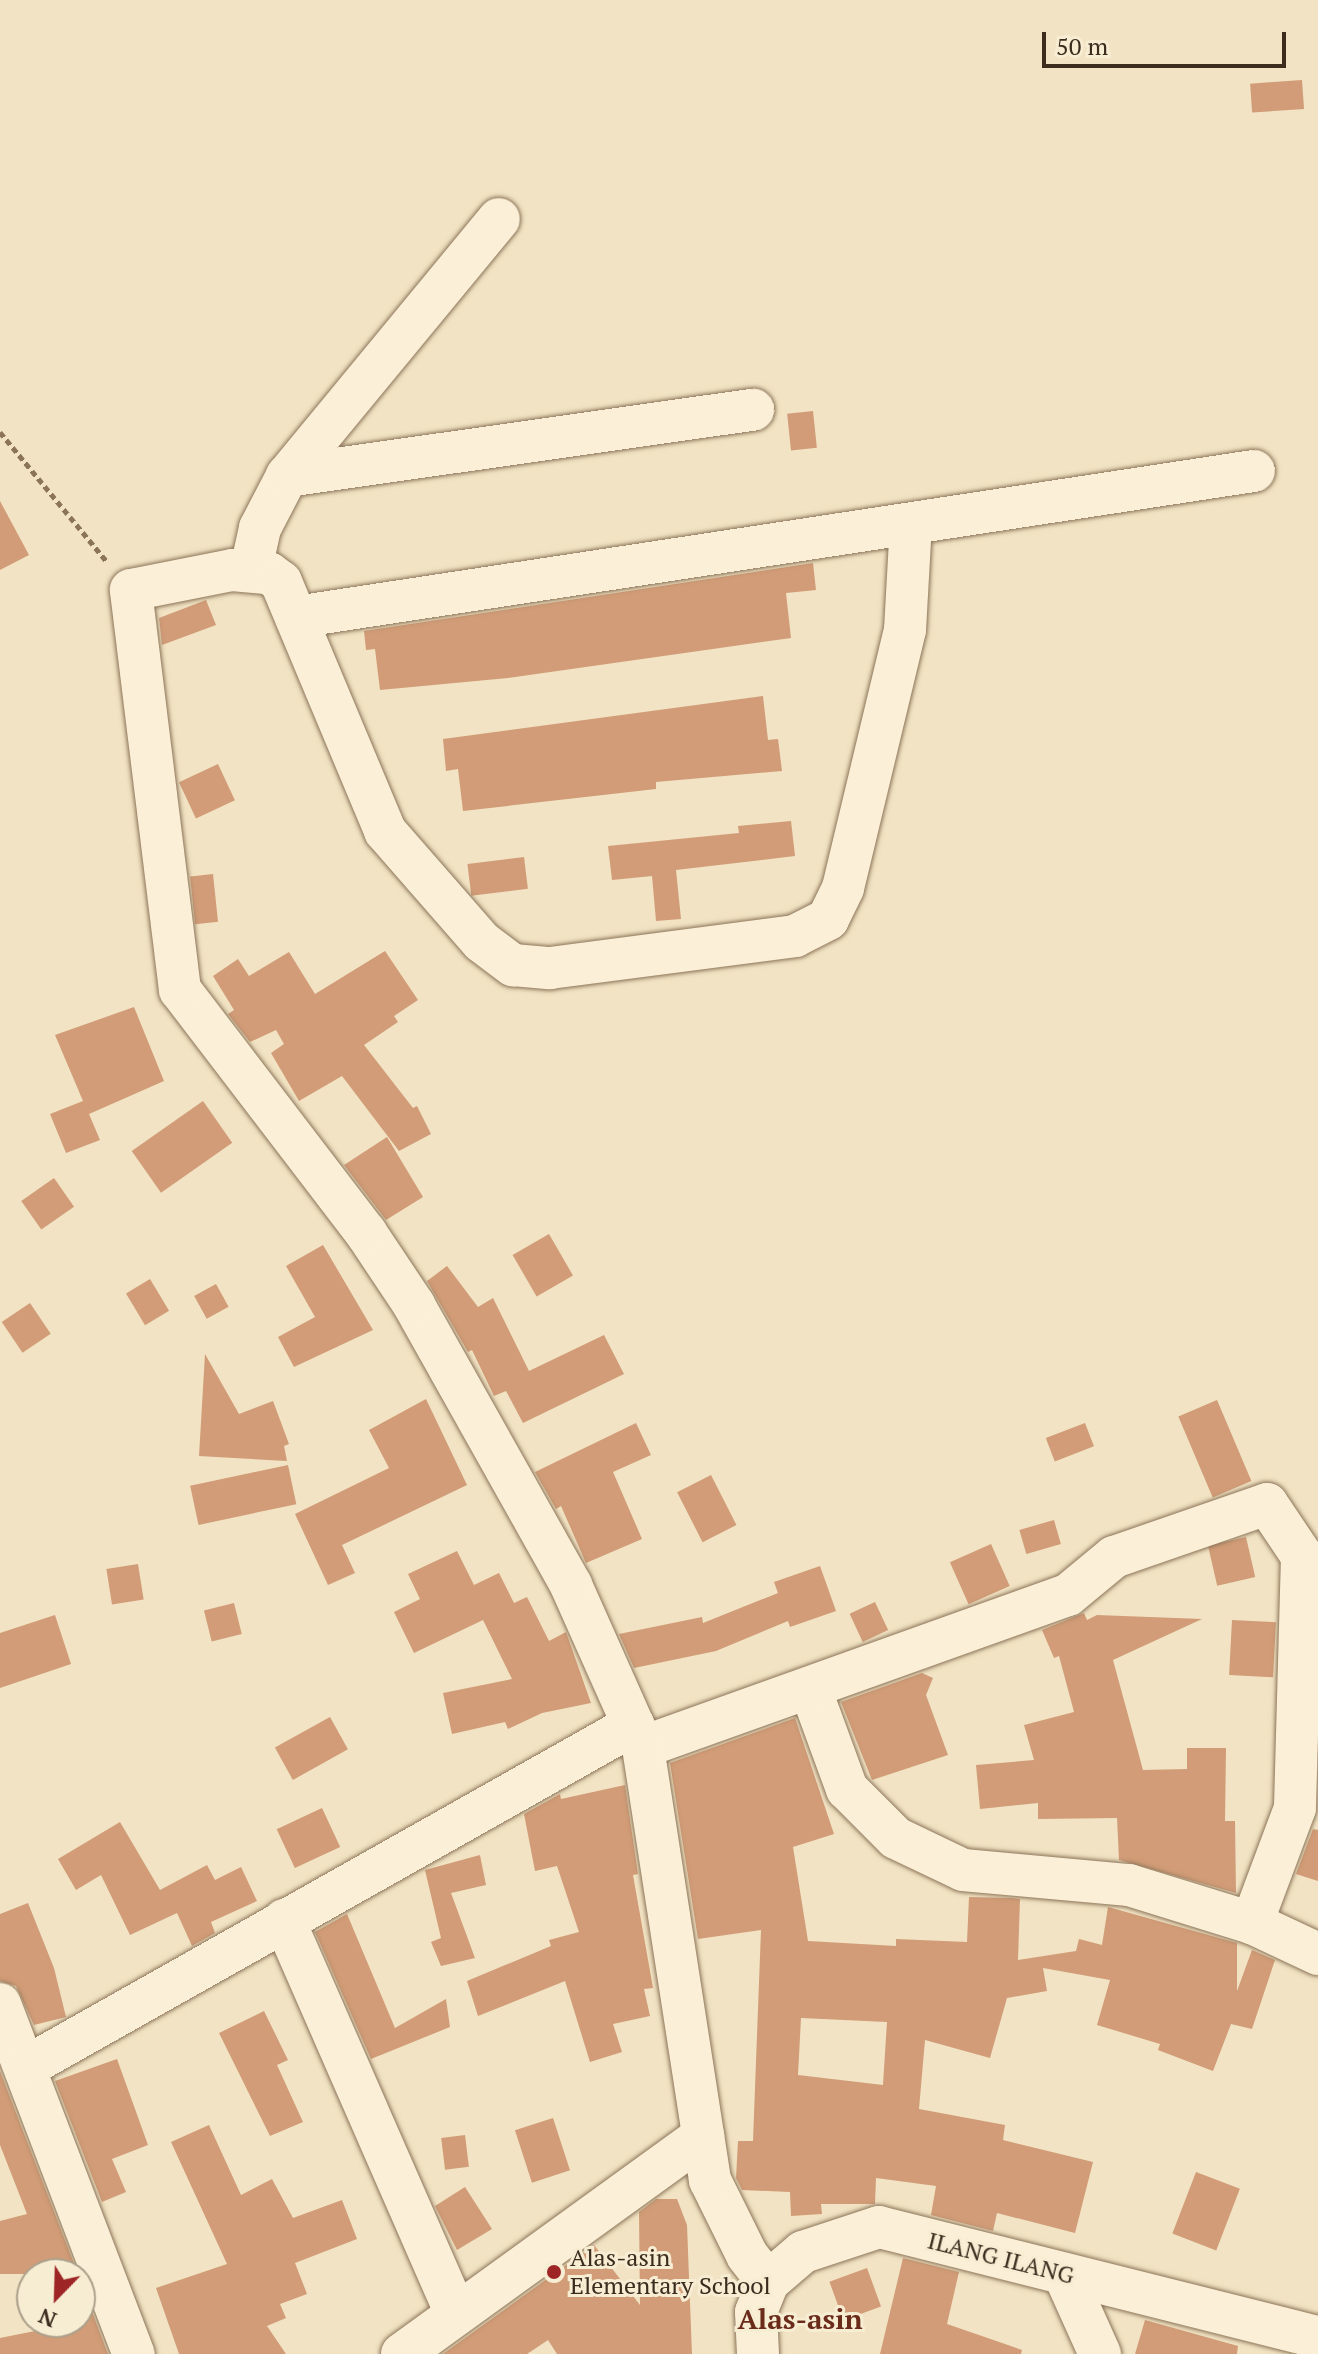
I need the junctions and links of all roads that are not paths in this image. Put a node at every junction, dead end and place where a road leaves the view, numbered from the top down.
1 (499, 219) dead end
2 (753, 410) dead end
3 (1254, 471) dead end
4 (287, 476) junction
5 (911, 524) junction
6 (251, 569) junction
7 (296, 617) junction
8 (810, 1688) junction
9 (638, 1736) junction
10 (1306, 1812) edge
11 (284, 1920) junction
12 (1252, 1923) junction
13 (1318, 1954) edge
14 (0, 2004) edge
15 (26, 2067) junction
16 (703, 2136) junction
17 (1064, 2274) junction
18 (768, 2282) junction
19 (456, 2314) junction
20 (1318, 2337) edge
21 (134, 2354) edge
22 (402, 2354) edge
23 (758, 2354) edge
24 (1100, 2354) edge

1 - 4 street
2 - 4 street
3 - 5 street
4 - 6 street
5 - 7 street
5 - 7 street
6 - 7 street
6 - 9 street
8 - 9 street
8 - 10 street
8 - 12 street
9 - 11 street
9 - 16 street
10 - 12 street
11 - 15 street
11 - 19 street
12 - 13 street
14 - 15 street
15 - 21 street
16 - 18 street
16 - 19 street
17 - 18 street, ILANG ILANG
17 - 20 street, ILANG ILANG
17 - 24 street
18 - 23 street
19 - 22 street

